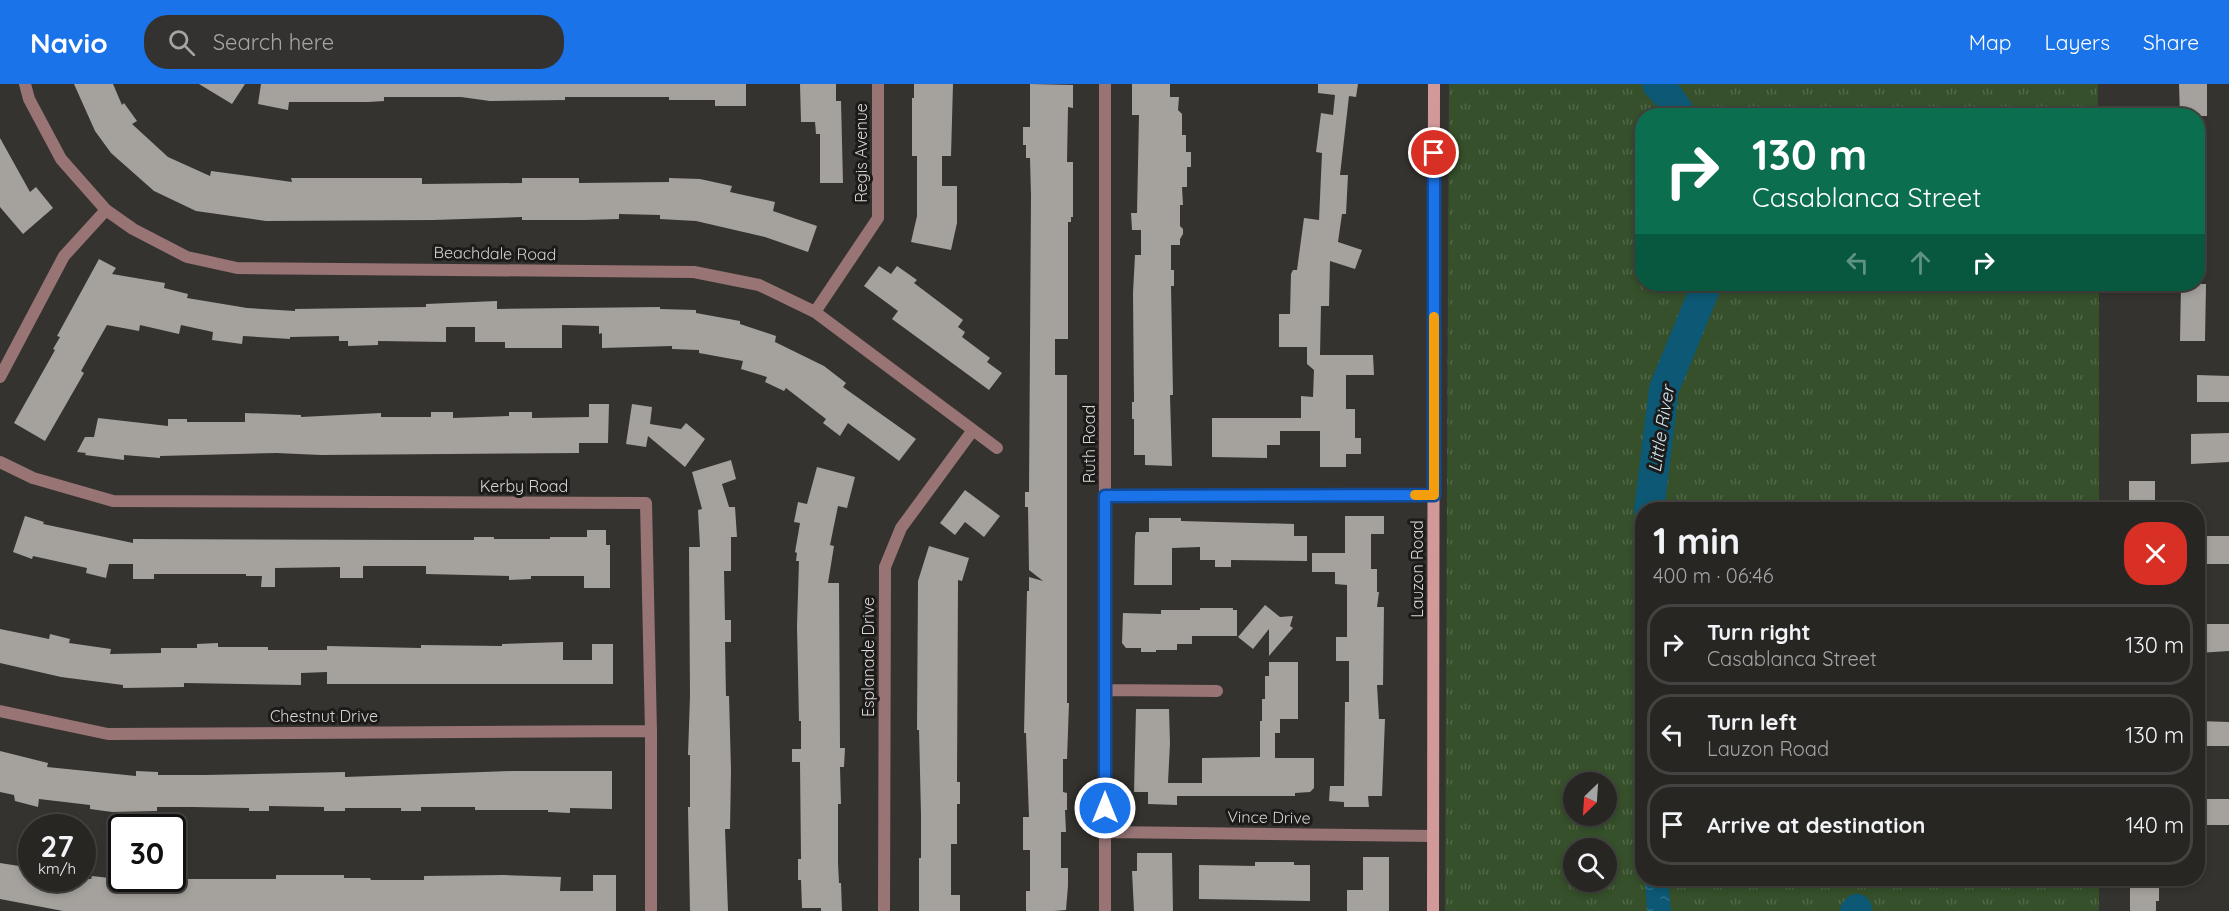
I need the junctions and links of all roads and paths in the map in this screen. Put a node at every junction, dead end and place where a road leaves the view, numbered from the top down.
1 (25, 84) edge
2 (878, 84) edge
3 (1105, 84) edge
4 (1434, 84) edge
5 (106, 210) junction
6 (815, 312) junction
7 (0, 376) edge
8 (973, 430) junction
9 (997, 448) dead end
10 (0, 462) edge
11 (1434, 495) junction
12 (1105, 496) junction
13 (1105, 690) junction
14 (1217, 691) dead end
15 (0, 711) edge
16 (651, 731) junction
17 (1105, 832) junction
18 (1433, 836) junction
19 (651, 911) edge
20 (884, 911) edge
21 (1105, 911) edge
22 (1433, 911) edge

1 - 5 street, Beachdale Road
2 - 6 street, Regis Avenue
3 - 12 street, Ruth Road
4 - 11 street, Lauzon Road
5 - 6 street, Beachdale Road
5 - 7 street
6 - 8 street, Beachdale Road
8 - 9 street, Beachdale Road
8 - 20 street, Esplanade Drive
10 - 16 street, Kerby Road
11 - 12 street
11 - 18 street, Lauzon Road
12 - 13 street, Ruth Road
13 - 14 street
13 - 17 street, Ruth Road
15 - 16 street, Chestnut Drive
16 - 19 street, Kerby Road
17 - 18 street, Vince Drive
17 - 21 street, Ruth Road
18 - 22 street, Lauzon Road

